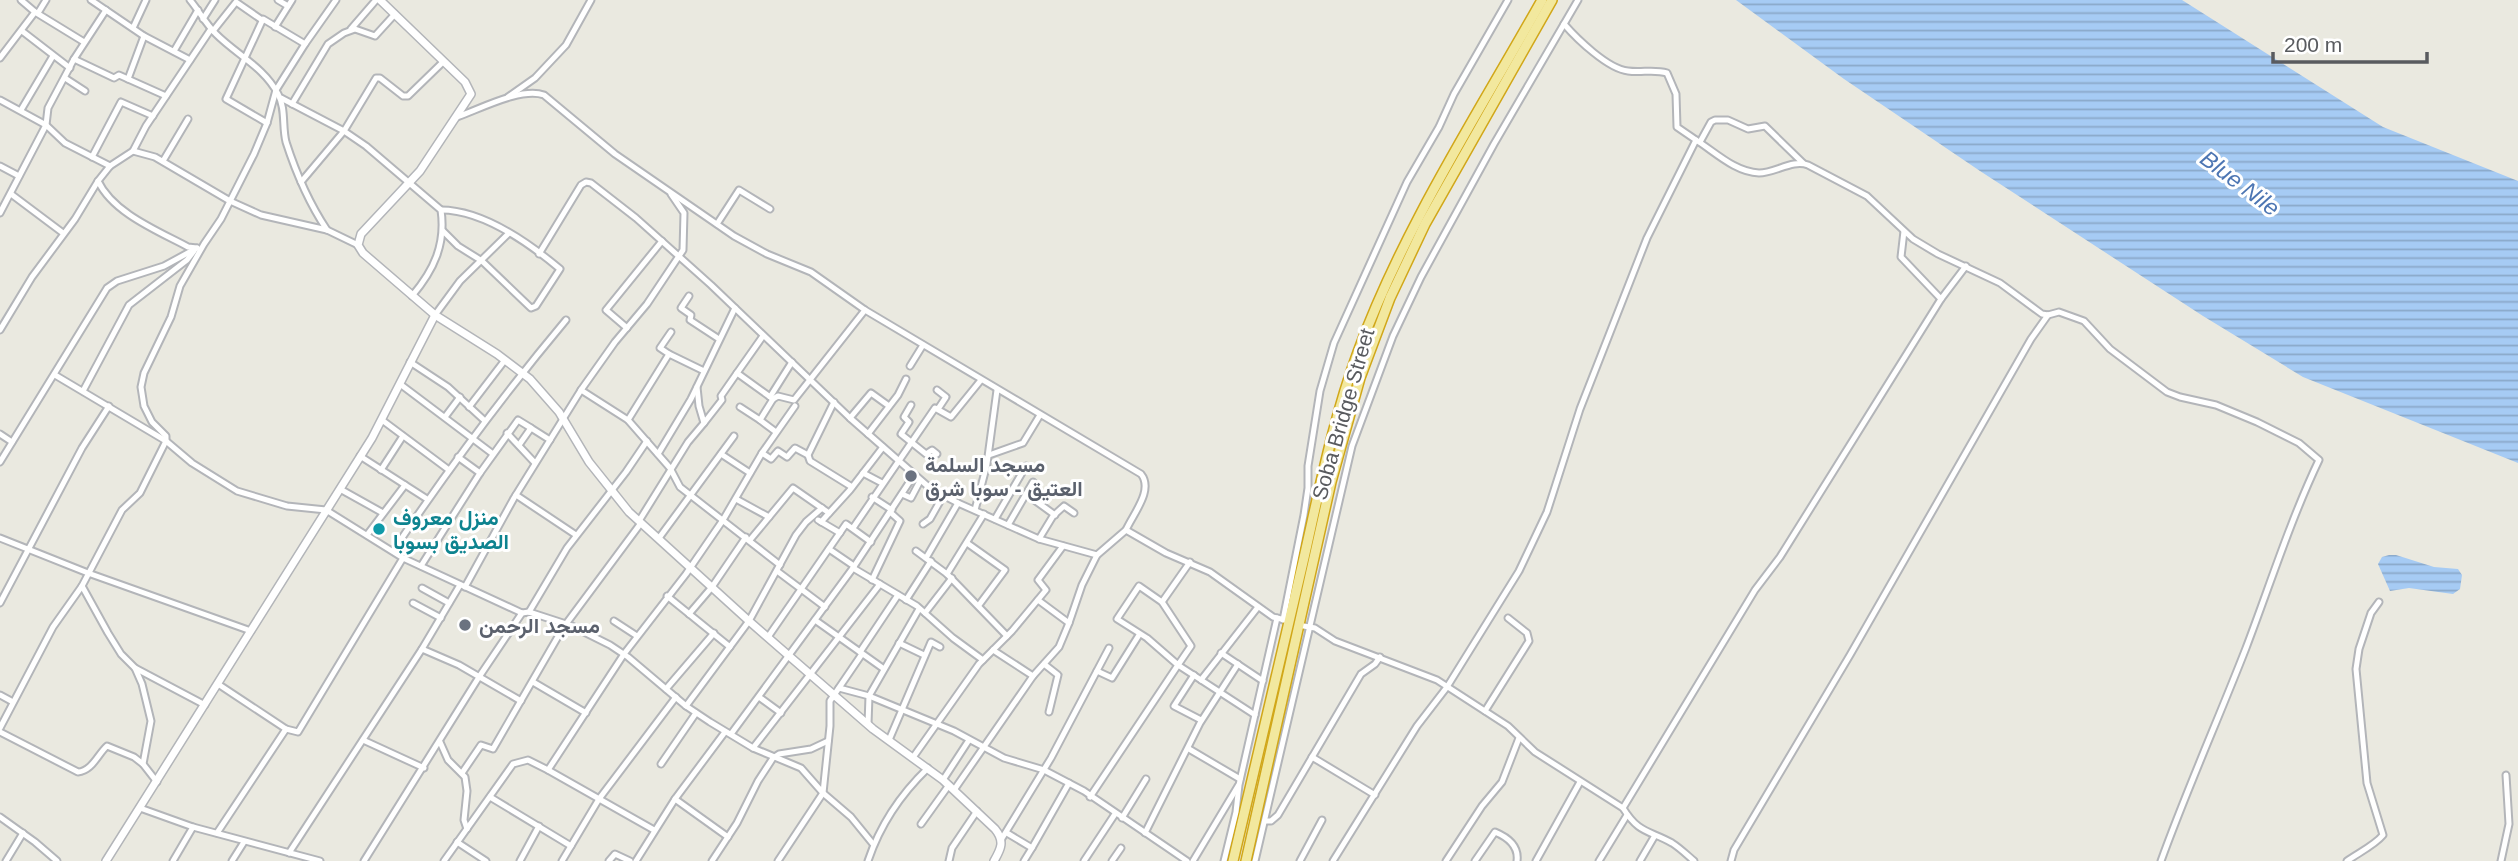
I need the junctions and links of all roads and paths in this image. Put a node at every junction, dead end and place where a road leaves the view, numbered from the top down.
1 (21, 0) edge
2 (46, 0) edge
3 (91, 0) edge
4 (146, 0) edge
5 (190, 0) edge
6 (215, 0) edge
7 (278, 0) edge
8 (336, 0) edge
9 (378, 0) edge
10 (591, 0) edge
11 (1508, 0) edge
12 (1542, 0) edge
13 (1552, 0) edge
14 (1578, 0) edge
15 (290, 3) edge
16 (106, 10) junction
17 (198, 10) junction
18 (36, 12) junction
19 (395, 15) junction
20 (203, 19) junction
21 (262, 20) junction
22 (1564, 24) junction
23 (275, 27) junction
24 (133, 28) junction
25 (212, 30) junction
26 (350, 30) junction
27 (22, 31) junction
28 (144, 36) junction
29 (85, 42) junction
30 (305, 44) junction
31 (174, 51) junction
32 (53, 56) junction
33 (244, 57) junction
34 (0, 58) edge
35 (74, 59) junction
36 (190, 60) junction
37 (443, 62) junction
38 (70, 68) junction
39 (65, 78) junction
40 (128, 79) junction
41 (276, 90) junction
42 (85, 91) dead end
43 (166, 96) junction
44 (281, 98) junction
45 (0, 100) edge
46 (503, 100) junction
47 (292, 104) junction
48 (21, 110) junction
49 (153, 116) junction
50 (457, 117) junction
51 (188, 119) dead end
52 (267, 123) junction
53 (46, 125) junction
54 (344, 131) junction
55 (1698, 141) junction
56 (133, 151) junction
57 (92, 157) junction
58 (163, 161) junction
59 (1804, 163) junction
60 (0, 166) edge
61 (110, 166) junction
62 (19, 176) junction
63 (98, 181) junction
64 (301, 182) junction
65 (410, 183) junction
66 (666, 188) junction
67 (10, 194) junction
68 (230, 201) junction
69 (770, 209) dead end
70 (442, 211) junction
71 (0, 213) edge
72 (717, 224) junction
73 (327, 230) junction
74 (443, 231) junction
75 (1904, 231) junction
76 (63, 233) junction
77 (508, 234) junction
78 (662, 241) junction
79 (204, 244) junction
80 (358, 245) junction
81 (195, 250) junction
82 (539, 254) junction
83 (680, 257) junction
84 (482, 261) junction
85 (1966, 266) junction
86 (412, 296) junction
87 (689, 296) dead end
88 (1941, 299) junction
89 (735, 308) junction
90 (865, 310) junction
91 (435, 315) junction
92 (2048, 315) junction
93 (566, 320) dead end
94 (627, 328) junction
95 (0, 330) edge
96 (671, 332) dead end
97 (763, 336) junction
98 (719, 338) junction
99 (923, 345) junction
100 (669, 354) junction
101 (505, 360) junction
102 (410, 362) junction
103 (792, 362) junction
104 (910, 366) dead end
105 (704, 371) junction
106 (522, 372) junction
107 (737, 373) junction
108 (55, 376) junction
109 (906, 379) dead end
110 (811, 380) junction
111 (981, 380) junction
112 (400, 384) junction
113 (697, 386) junction
114 (581, 390) junction
115 (937, 390) dead end
116 (997, 390) junction
117 (83, 391) junction
118 (460, 397) junction
119 (772, 398) junction
120 (834, 402) junction
121 (795, 405) dead end
122 (911, 405) dead end
123 (109, 406) junction
124 (889, 406) junction
125 (469, 407) junction
126 (740, 407) dead end
127 (938, 409) junction
128 (1041, 415) junction
129 (445, 417) junction
130 (564, 418) junction
131 (850, 418) junction
132 (382, 420) junction
133 (628, 420) junction
134 (485, 421) junction
135 (760, 421) junction
136 (704, 423) junction
137 (531, 428) junction
138 (776, 432) junction
139 (507, 433) junction
140 (868, 434) junction
141 (0, 435) edge
142 (403, 436) junction
143 (734, 436) dead end
144 (472, 438) junction
145 (550, 440) junction
146 (166, 441) junction
147 (647, 441) junction
148 (12, 442) junction
149 (912, 442) junction
150 (519, 445) junction
151 (883, 447) junction
152 (762, 453) junction
153 (493, 454) junction
154 (658, 454) junction
155 (720, 454) junction
156 (937, 454) dead end
157 (808, 455) junction
158 (989, 455) junction
159 (360, 456) junction
160 (458, 457) junction
161 (897, 461) junction
162 (0, 462) edge
163 (535, 463) junction
164 (1026, 466) dead end
165 (670, 468) junction
166 (381, 470) junction
167 (449, 470) junction
168 (480, 472) junction
169 (863, 472) junction
170 (750, 473) junction
171 (914, 475) junction
172 (920, 481) junction
173 (1033, 482) dead end
174 (882, 483) junction
175 (405, 485) junction
176 (852, 487) junction
177 (340, 489) junction
178 (611, 492) junction
179 (902, 494) junction
180 (1026, 494) junction
181 (516, 495) junction
182 (690, 495) junction
183 (943, 496) junction
184 (872, 497) junction
185 (427, 499) junction
186 (736, 499) junction
187 (958, 503) junction
188 (1004, 503) junction
189 (822, 508) junction
190 (326, 510) junction
191 (975, 510) junction
192 (1017, 510) junction
193 (891, 511) junction
194 (383, 513) junction
195 (829, 513) junction
196 (1074, 513) dead end
197 (984, 514) junction
198 (1055, 515) junction
199 (769, 517) junction
200 (814, 517) junction
201 (995, 519) junction
202 (723, 520) junction
203 (640, 522) junction
204 (821, 522) junction
205 (923, 524) dead end
206 (1008, 524) junction
207 (853, 528) junction
208 (1126, 530) junction
209 (839, 533) junction
210 (367, 535) junction
211 (576, 535) junction
212 (0, 538) edge
213 (659, 538) junction
214 (748, 539) junction
215 (1039, 539) junction
216 (871, 542) junction
217 (967, 542) junction
218 (1063, 545) junction
219 (27, 549) junction
220 (829, 549) junction
221 (393, 551) junction
222 (916, 551) dead end
223 (1097, 555) junction
224 (403, 558) junction
225 (928, 559) junction
226 (1190, 562) junction
227 (421, 566) junction
228 (691, 567) junction
229 (853, 567) junction
230 (778, 568) junction
231 (88, 573) junction
232 (950, 576) junction
233 (872, 580) junction
234 (880, 584) junction
235 (82, 586) junction
236 (463, 586) junction
237 (712, 587) junction
238 (422, 588) dead end
239 (800, 589) junction
240 (898, 595) junction
241 (667, 596) junction
242 (906, 600) junction
243 (1038, 600) junction
244 (1162, 602) junction
245 (2379, 602) dead end
246 (0, 603) edge
247 (413, 603) dead end
248 (449, 603) junction
249 (979, 605) junction
250 (825, 607) junction
251 (1258, 607) junction
252 (922, 611) junction
253 (526, 613) junction
254 (689, 614) junction
255 (441, 618) junction
256 (1508, 618) dead end
257 (816, 620) junction
258 (614, 621) dead end
259 (749, 621) junction
260 (1287, 621) junction
261 (1069, 623) junction
262 (566, 624) junction
263 (1309, 627) junction
264 (251, 631) junction
265 (714, 633) junction
266 (1139, 635) junction
267 (637, 636) junction
268 (1007, 636) junction
269 (768, 637) junction
270 (839, 637) junction
271 (899, 643) junction
272 (730, 647) junction
273 (940, 647) dead end
274 (1110, 648) dead end
275 (422, 649) junction
276 (993, 650) junction
277 (861, 653) junction
278 (1221, 653) junction
279 (624, 654) junction
280 (924, 655) junction
281 (790, 656) junction
282 (1380, 657) junction
283 (983, 660) junction
284 (1044, 664) junction
285 (1238, 664) junction
286 (1178, 665) junction
287 (135, 668) junction
288 (884, 669) junction
289 (1097, 671) junction
290 (811, 673) junction
291 (1194, 675) junction
292 (1033, 676) junction
293 (479, 677) junction
294 (1201, 680) junction
295 (1263, 681) junction
296 (533, 682) junction
297 (218, 684) junction
298 (1447, 687) junction
299 (666, 689) junction
300 (837, 691) junction
301 (1220, 692) junction
302 (0, 695) edge
303 (869, 695) junction
304 (676, 697) junction
305 (759, 697) junction
306 (521, 701) junction
307 (12, 702) junction
308 (205, 705) junction
309 (686, 706) junction
310 (903, 710) junction
311 (1485, 711) junction
312 (1049, 712) dead end
313 (586, 713) junction
314 (696, 713) junction
315 (780, 713) junction
316 (1255, 715) junction
317 (1201, 720) junction
318 (868, 724) junction
319 (937, 724) junction
320 (286, 729) junction
321 (0, 730) edge
322 (728, 733) junction
323 (1519, 738) junction
324 (363, 740) junction
325 (889, 740) junction
326 (969, 740) junction
327 (828, 741) junction
328 (440, 742) junction
329 (753, 748) junction
330 (983, 748) junction
331 (1188, 749) junction
332 (914, 756) junction
333 (1312, 757) junction
334 (773, 758) junction
335 (143, 764) junction
336 (661, 764) dead end
337 (929, 767) junction
338 (424, 768) junction
339 (548, 770) junction
340 (1044, 770) junction
341 (462, 773) junction
342 (2506, 775) dead end
343 (1146, 779) dead end
344 (157, 782) junction
345 (1240, 782) junction
346 (1580, 782) junction
347 (1069, 783) junction
348 (949, 785) junction
349 (823, 793) junction
350 (1375, 795) junction
351 (490, 797) junction
352 (1090, 797) junction
353 (599, 799) junction
354 (675, 799) junction
355 (140, 808) junction
356 (1623, 808) junction
357 (977, 811) junction
358 (1115, 814) junction
359 (1627, 815) junction
360 (0, 817) edge
361 (1122, 818) junction
362 (1322, 820) dead end
363 (1265, 821) junction
364 (921, 824) dead end
365 (193, 827) junction
366 (538, 827) junction
367 (467, 829) junction
368 (654, 830) junction
369 (23, 833) junction
370 (217, 833) junction
371 (1145, 833) junction
372 (728, 836) junction
373 (1654, 836) junction
374 (1004, 837) junction
375 (244, 842) junction
376 (457, 842) junction
377 (873, 844) junction
378 (571, 846) junction
379 (1032, 848) junction
380 (1121, 848) dead end
381 (289, 853) junction
382 (1686, 854) junction
383 (950, 858) edge
384 (305, 859) edge
385 (6, 861) edge
386 (56, 861) edge
387 (106, 861) edge
388 (173, 861) edge
389 (232, 861) edge
390 (320, 861) edge
391 (364, 861) edge
392 (444, 861) edge
393 (486, 861) edge
394 (520, 861) edge
395 (562, 861) edge
396 (609, 861) edge
397 (630, 861) edge
398 (636, 861) edge
399 (712, 861) edge
400 (778, 861) edge
401 (868, 861) edge
402 (958, 861) edge
403 (994, 861) edge
404 (1024, 861) edge
405 (1084, 861) edge
406 (1112, 861) edge
407 (1187, 861) edge
408 (1193, 861) edge
409 (1224, 861) edge
410 (1233, 861) edge
411 (1247, 861) edge
412 (1255, 861) edge
413 (1300, 861) edge
414 (1333, 861) edge
415 (1446, 861) edge
416 (1475, 861) edge
417 (1517, 861) edge
418 (1536, 861) edge
419 (1599, 861) edge
420 (1640, 861) edge
421 (1682, 861) edge
422 (1694, 861) edge
423 (1731, 861) edge
424 (2161, 861) edge
425 (2347, 861) edge
426 (2501, 861) edge

1 - 18 street
2 - 18 street
3 - 16 street
4 - 24 street
5 - 17 street
6 - 20 street
7 - 15 street
8 - 30 street
9 - 19 street
9 - 26 street
10 - 46 street
11 - 260 street
12 - 260 highway, Soba Bridge Street
13 - 260 highway, Soba Bridge Street
14 - 22 street
15 - 23 street
16 - 24 street
16 - 29 street
17 - 20 street
17 - 31 street
18 - 27 street
18 - 29 street
19 - 26 street
19 - 37 street
20 - 25 street
21 - 23 street
21 - 25 street
21 - 33 street
22 - 55 street
22 - 263 street
23 - 30 street
24 - 28 street
25 - 33 street
25 - 36 street
26 - 47 street
27 - 32 street
27 - 34 street
28 - 31 street
28 - 40 street
29 - 35 street
30 - 41 street
31 - 36 street
32 - 38 street
32 - 48 street
33 - 41 street
33 - 52 street
35 - 38 street
35 - 40 street
36 - 43 street
37 - 50 street
37 - 54 street
38 - 39 street
39 - 42 street
39 - 53 street
40 - 43 street
41 - 44 street
41 - 52 street
43 - 49 street
44 - 47 street
44 - 64 street
45 - 48 street
46 - 50 street
46 - 66 street
47 - 54 street
48 - 53 street
49 - 56 street
49 - 57 street
50 - 65 street
51 - 58 street
52 - 68 street
53 - 57 street
53 - 62 street
54 - 64 street
54 - 65 street
55 - 59 street
55 - 59 street
55 - 298 street
56 - 58 street
56 - 61 street
57 - 61 street
58 - 68 street
59 - 75 street
60 - 62 street
61 - 63 street
62 - 67 street
63 - 76 street
63 - 81 street
64 - 73 street
65 - 70 street
65 - 80 street
66 - 72 street
66 - 83 street
67 - 71 street
67 - 76 street
68 - 73 street
68 - 79 street
69 - 72 street
70 - 74 street
70 - 77 street
72 - 90 street
73 - 80 street
74 - 84 street
74 - 86 street
75 - 85 street
75 - 88 street
76 - 95 street
77 - 82 street
77 - 84 street
78 - 82 street
78 - 83 street
78 - 94 street
79 - 81 street
79 - 146 street
80 - 86 street
81 - 108 street
81 - 117 street
82 - 84 street
83 - 89 street
83 - 94 street
84 - 91 street
85 - 88 street
85 - 92 street
86 - 91 street
87 - 98 street
88 - 356 street
89 - 97 street
89 - 98 street
90 - 99 street
90 - 110 street
91 - 101 street
91 - 102 street
92 - 423 street
92 - 424 street
93 - 106 street
94 - 114 street
96 - 100 street
97 - 103 street
97 - 107 street
98 - 105 street
99 - 104 street
99 - 111 street
100 - 105 street
100 - 133 street
101 - 106 street
101 - 125 street
102 - 112 street
102 - 118 street
103 - 110 street
103 - 119 street
105 - 113 street
106 - 130 street
106 - 134 street
107 - 119 street
107 - 136 street
108 - 117 street
108 - 148 street
109 - 124 street
110 - 119 street
110 - 120 street
111 - 116 street
111 - 127 street
112 - 129 street
112 - 132 street
113 - 136 street
113 - 154 street
114 - 130 street
114 - 133 street
115 - 127 street
116 - 128 street
116 - 158 street
117 - 123 street
118 - 125 street
118 - 129 street
119 - 135 street
120 - 131 street
120 - 157 street
121 - 138 street
122 - 149 street
123 - 146 street
123 - 219 street
124 - 131 street
124 - 140 street
125 - 134 street
126 - 135 street
127 - 149 street
128 - 158 street
128 - 208 street
129 - 144 street
130 - 145 street
130 - 178 street
131 - 140 street
132 - 142 street
132 - 159 street
133 - 147 street
134 - 144 street
135 - 138 street
136 - 165 street
137 - 139 street
137 - 145 street
137 - 150 street
138 - 152 street
139 - 150 street
139 - 153 street
140 - 151 street
141 - 148 street
142 - 166 street
142 - 167 street
143 - 155 street
144 - 153 street
144 - 160 street
145 - 163 street
146 - 190 street
146 - 231 street
147 - 154 street
147 - 178 street
148 - 162 street
149 - 156 street
149 - 161 street
150 - 163 street
151 - 161 street
151 - 169 street
152 - 157 street
152 - 170 street
153 - 168 street
154 - 165 street
155 - 170 street
155 - 182 street
157 - 176 street
158 - 191 street
159 - 166 street
159 - 177 street
160 - 167 street
160 - 168 street
161 - 171 street
161 - 174 street
163 - 181 street
164 - 188 street
165 - 182 street
165 - 203 street
166 - 175 street
167 - 185 street
168 - 227 street
169 - 174 street
169 - 176 street
170 - 186 street
171 - 172 street
171 - 179 street
172 - 179 street
172 - 183 street
173 - 180 street
174 - 184 street
175 - 185 street
175 - 194 street
176 - 195 street
177 - 190 street
177 - 194 street
178 - 203 street
178 - 211 street
179 - 193 street
180 - 192 street
180 - 198 street
181 - 211 street
181 - 236 street
182 - 202 street
182 - 213 street
183 - 187 street
183 - 205 street
184 - 193 street
184 - 207 street
185 - 221 street
186 - 199 street
186 - 202 street
187 - 191 street
187 - 225 street
188 - 192 street
188 - 201 street
189 - 195 street
189 - 199 street
189 - 200 street
190 - 210 street
190 - 264 street
191 - 197 street
192 - 206 street
193 - 216 street
193 - 233 street
194 - 210 street
195 - 204 street
196 - 198 street
197 - 201 street
197 - 217 street
198 - 215 street
199 - 214 street
200 - 204 street
200 - 230 street
201 - 206 street
202 - 214 street
202 - 228 street
203 - 213 street
203 - 262 street
204 - 209 street
206 - 215 street
207 - 209 street
207 - 216 street
208 - 223 street
208 - 226 street
209 - 220 street
210 - 221 street
211 - 253 street
212 - 219 street
213 - 228 street
214 - 230 street
214 - 237 street
215 - 218 street
216 - 229 street
217 - 232 street
217 - 249 street
218 - 223 street
218 - 243 street
219 - 231 street
219 - 246 street
220 - 229 street
220 - 239 street
221 - 224 street
222 - 225 street
223 - 261 street
224 - 227 street
224 - 320 street
225 - 232 street
225 - 242 street
226 - 244 street
226 - 251 street
227 - 236 street
228 - 237 street
228 - 241 street
229 - 233 street
229 - 250 street
230 - 239 street
230 - 259 street
231 - 235 street
231 - 264 street
232 - 249 street
232 - 252 street
233 - 234 street
234 - 240 street
234 - 270 street
235 - 287 street
235 - 307 street
236 - 248 street
236 - 253 street
237 - 254 street
237 - 259 street
238 - 248 street
239 - 250 street
239 - 269 street
240 - 242 street
240 - 277 street
241 - 254 street
241 - 267 street
242 - 252 street
243 - 261 street
243 - 268 street
244 - 266 street
244 - 286 street
245 - 425 street
247 - 255 street
248 - 255 street
249 - 268 street
250 - 257 street
251 - 260 street
251 - 278 street
252 - 271 street
252 - 283 street
253 - 262 street
253 - 293 street
254 - 265 street
255 - 275 street
256 - 311 street
257 - 270 street
257 - 281 street
258 - 267 street
259 - 269 street
259 - 272 street
260 - 263 street
260 - 295 street
260 - 410 highway, Soba Bridge Street
260 - 411 highway, Soba Bridge Street
261 - 284 street
262 - 279 street
262 - 296 street
263 - 282 street
263 - 363 street
264 - 297 street
265 - 272 street
265 - 299 street
266 - 286 street
266 - 289 street
267 - 279 street
268 - 276 street
269 - 281 street
270 - 277 street
270 - 290 street
271 - 280 street
271 - 288 street
272 - 309 street
273 - 280 street
274 - 289 street
275 - 293 street
275 - 324 street
276 - 283 street
276 - 292 street
277 - 288 street
277 - 300 street
278 - 285 street
278 - 294 street
279 - 299 street
279 - 313 street
280 - 310 street
281 - 290 street
281 - 305 street
282 - 298 street
282 - 333 street
283 - 319 street
284 - 292 street
284 - 312 street
285 - 295 street
285 - 301 street
286 - 291 street
286 - 352 street
287 - 308 street
287 - 335 street
288 - 303 street
289 - 340 street
290 - 300 street
290 - 315 street
291 - 294 street
291 - 317 street
292 - 330 street
293 - 306 street
293 - 328 street
294 - 301 street
295 - 316 street
296 - 306 street
296 - 313 street
297 - 308 street
297 - 320 street
298 - 311 street
298 - 350 street
299 - 304 street
300 - 303 street
300 - 318 street
300 - 327 street
301 - 316 street
301 - 317 street
302 - 307 street
303 - 310 street
303 - 318 street
304 - 309 street
304 - 353 street
305 - 315 street
305 - 322 street
306 - 341 street
307 - 321 street
308 - 344 street
309 - 314 street
310 - 319 street
310 - 325 street
311 - 323 street
313 - 339 street
314 - 322 street
314 - 336 street
315 - 329 street
316 - 345 street
317 - 331 street
318 - 325 street
319 - 326 street
319 - 332 street
320 - 370 street
321 - 335 street
322 - 329 street
322 - 354 street
323 - 346 street
323 - 415 street
324 - 338 street
324 - 381 street
325 - 332 street
326 - 330 street
326 - 348 street
327 - 334 street
327 - 349 street
328 - 338 street
328 - 341 street
329 - 334 street
330 - 340 street
330 - 348 street
331 - 345 street
331 - 371 street
332 - 337 street
333 - 350 street
333 - 363 street
334 - 349 street
334 - 372 street
335 - 344 street
337 - 348 street
337 - 377 street
338 - 391 street
339 - 351 street
339 - 353 street
340 - 347 street
340 - 374 street
341 - 367 street
342 - 426 street
343 - 361 street
344 - 355 street
345 - 408 street
345 - 409 street
346 - 356 street
346 - 418 street
347 - 352 street
347 - 379 street
348 - 357 street
348 - 364 street
349 - 377 street
349 - 400 street
350 - 414 street
351 - 366 street
351 - 367 street
352 - 358 street
353 - 368 street
353 - 378 street
354 - 368 street
354 - 372 street
355 - 365 street
355 - 387 street
356 - 359 street
357 - 374 street
357 - 383 street
358 - 361 street
358 - 405 street
359 - 373 street
359 - 419 street
360 - 369 street
361 - 371 street
362 - 413 street
363 - 412 street
365 - 370 street
365 - 388 street
366 - 378 street
366 - 394 street
367 - 376 street
368 - 398 street
369 - 385 street
369 - 386 street
370 - 375 street
371 - 407 street
372 - 399 street
373 - 382 street
373 - 420 street
374 - 379 street
374 - 403 street
375 - 381 street
375 - 389 street
376 - 392 street
376 - 393 street
377 - 401 street
378 - 395 street
379 - 404 street
380 - 406 street
381 - 384 street
382 - 421 street
382 - 422 street
383 - 402 street
384 - 390 street
396 - 397 street
416 - 417 street

